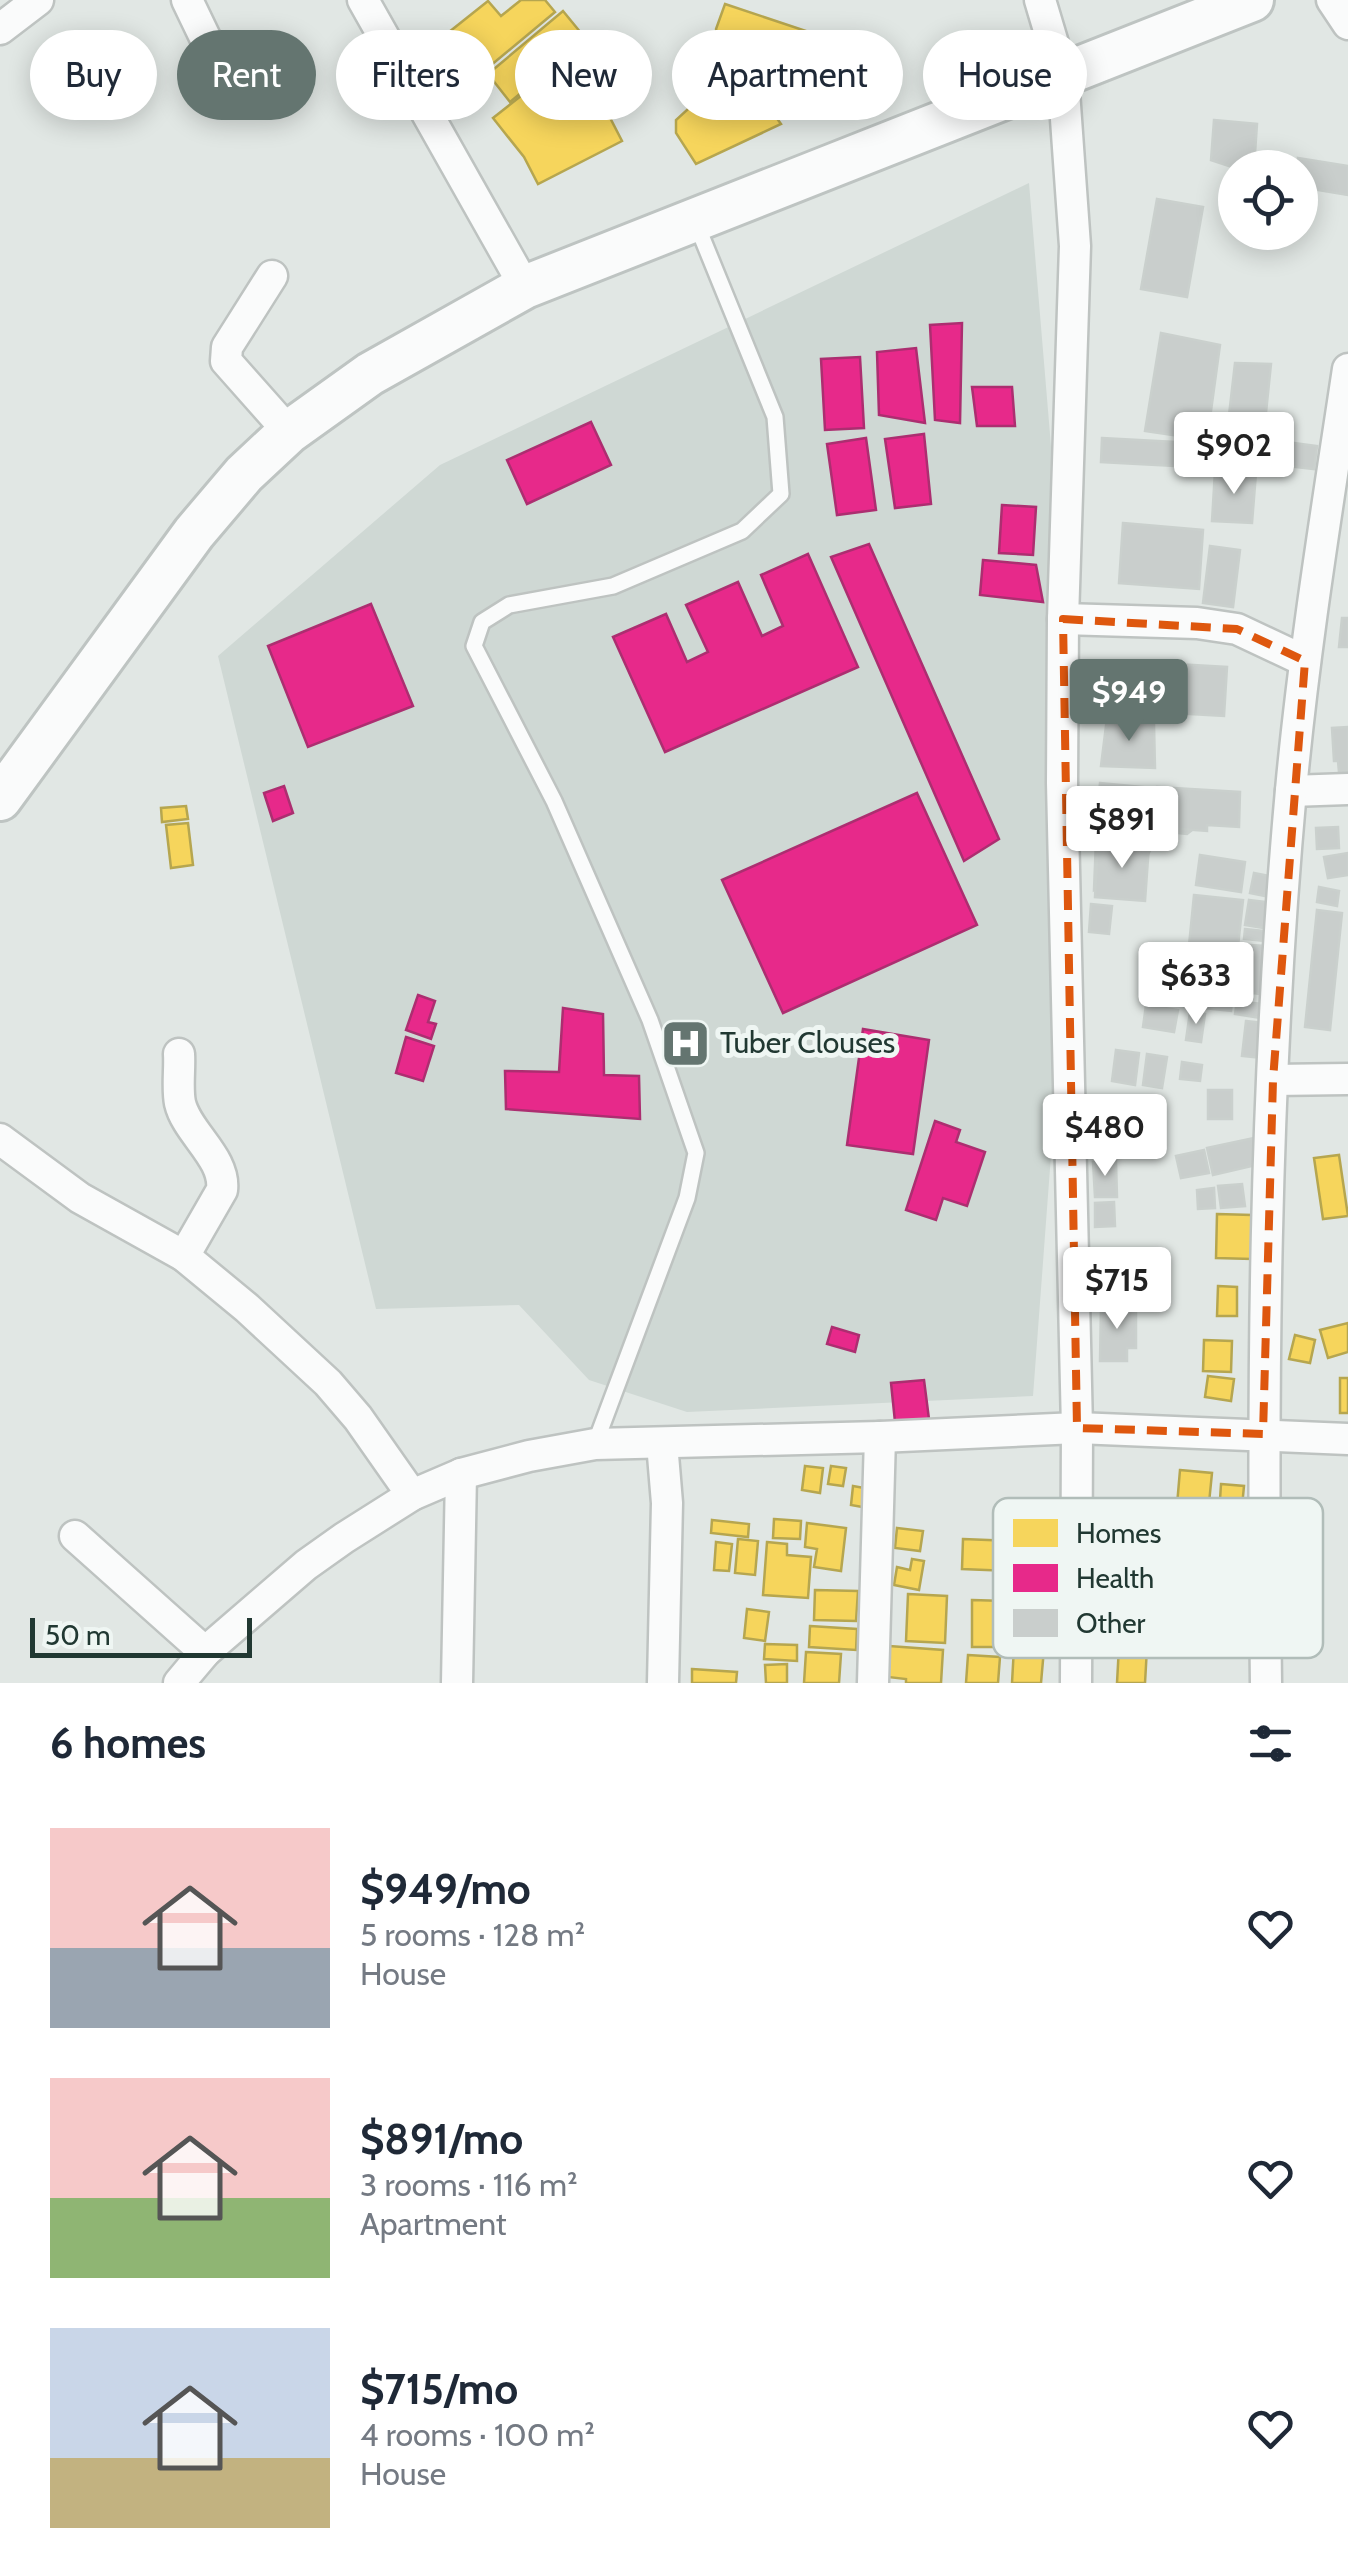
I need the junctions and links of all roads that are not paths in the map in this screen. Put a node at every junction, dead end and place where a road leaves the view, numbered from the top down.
1 (38, 0) edge
2 (187, 0) edge
3 (363, 0) edge
4 (1040, 0) edge
5 (1252, 0) edge
6 (1332, 0) edge
7 (1348, 24) edge
8 (0, 29) edge
9 (201, 30) edge
10 (1049, 30) edge
11 (1087, 67) edge
12 (953, 120) edge
13 (1066, 120) edge
14 (695, 221) junction
15 (272, 276) dead end
16 (525, 287) junction
17 (1348, 369) edge
18 (289, 432) junction
19 (1062, 619) junction
20 (1305, 661) junction
21 (1348, 789) edge
22 (1290, 791) junction
23 (0, 799) edge
24 (179, 1054) dead end
25 (1348, 1079) edge
26 (1273, 1080) junction
27 (0, 1139) edge
28 (184, 1256) junction
29 (1077, 1428) junction
30 (1263, 1434) junction
31 (880, 1438) junction
32 (1348, 1440) edge
33 (662, 1443) junction
34 (595, 1444) junction
35 (461, 1474) junction
36 (412, 1495) junction
37 (1077, 1498) edge
38 (1264, 1498) edge
39 (75, 1536) dead end
40 (205, 1652) junction
41 (1076, 1658) edge
42 (1266, 1658) edge
43 (178, 1683) edge
44 (457, 1683) edge
45 (664, 1683) edge
46 (873, 1683) edge
47 (1076, 1683) edge
48 (1266, 1683) edge

1 - 8 street
2 - 9 street
3 - 16 street
4 - 10 street
5 - 11 main road
6 - 7 street
12 - 14 main road
13 - 19 street
14 - 16 main road
14 - 34 lane
15 - 18 street
16 - 18 main road
17 - 20 street
18 - 23 main road
19 - 20 street
19 - 29 street
20 - 22 street
21 - 22 street
22 - 26 street
24 - 28 street
25 - 26 street
26 - 30 street
27 - 28 street
28 - 36 street
29 - 30 street
29 - 31 street
29 - 37 street
30 - 32 street
30 - 38 street
31 - 33 street
31 - 46 street
33 - 34 street
33 - 45 street
34 - 35 street
35 - 36 street
35 - 44 street
36 - 40 street
39 - 40 street
40 - 43 street
41 - 47 street
42 - 48 street

